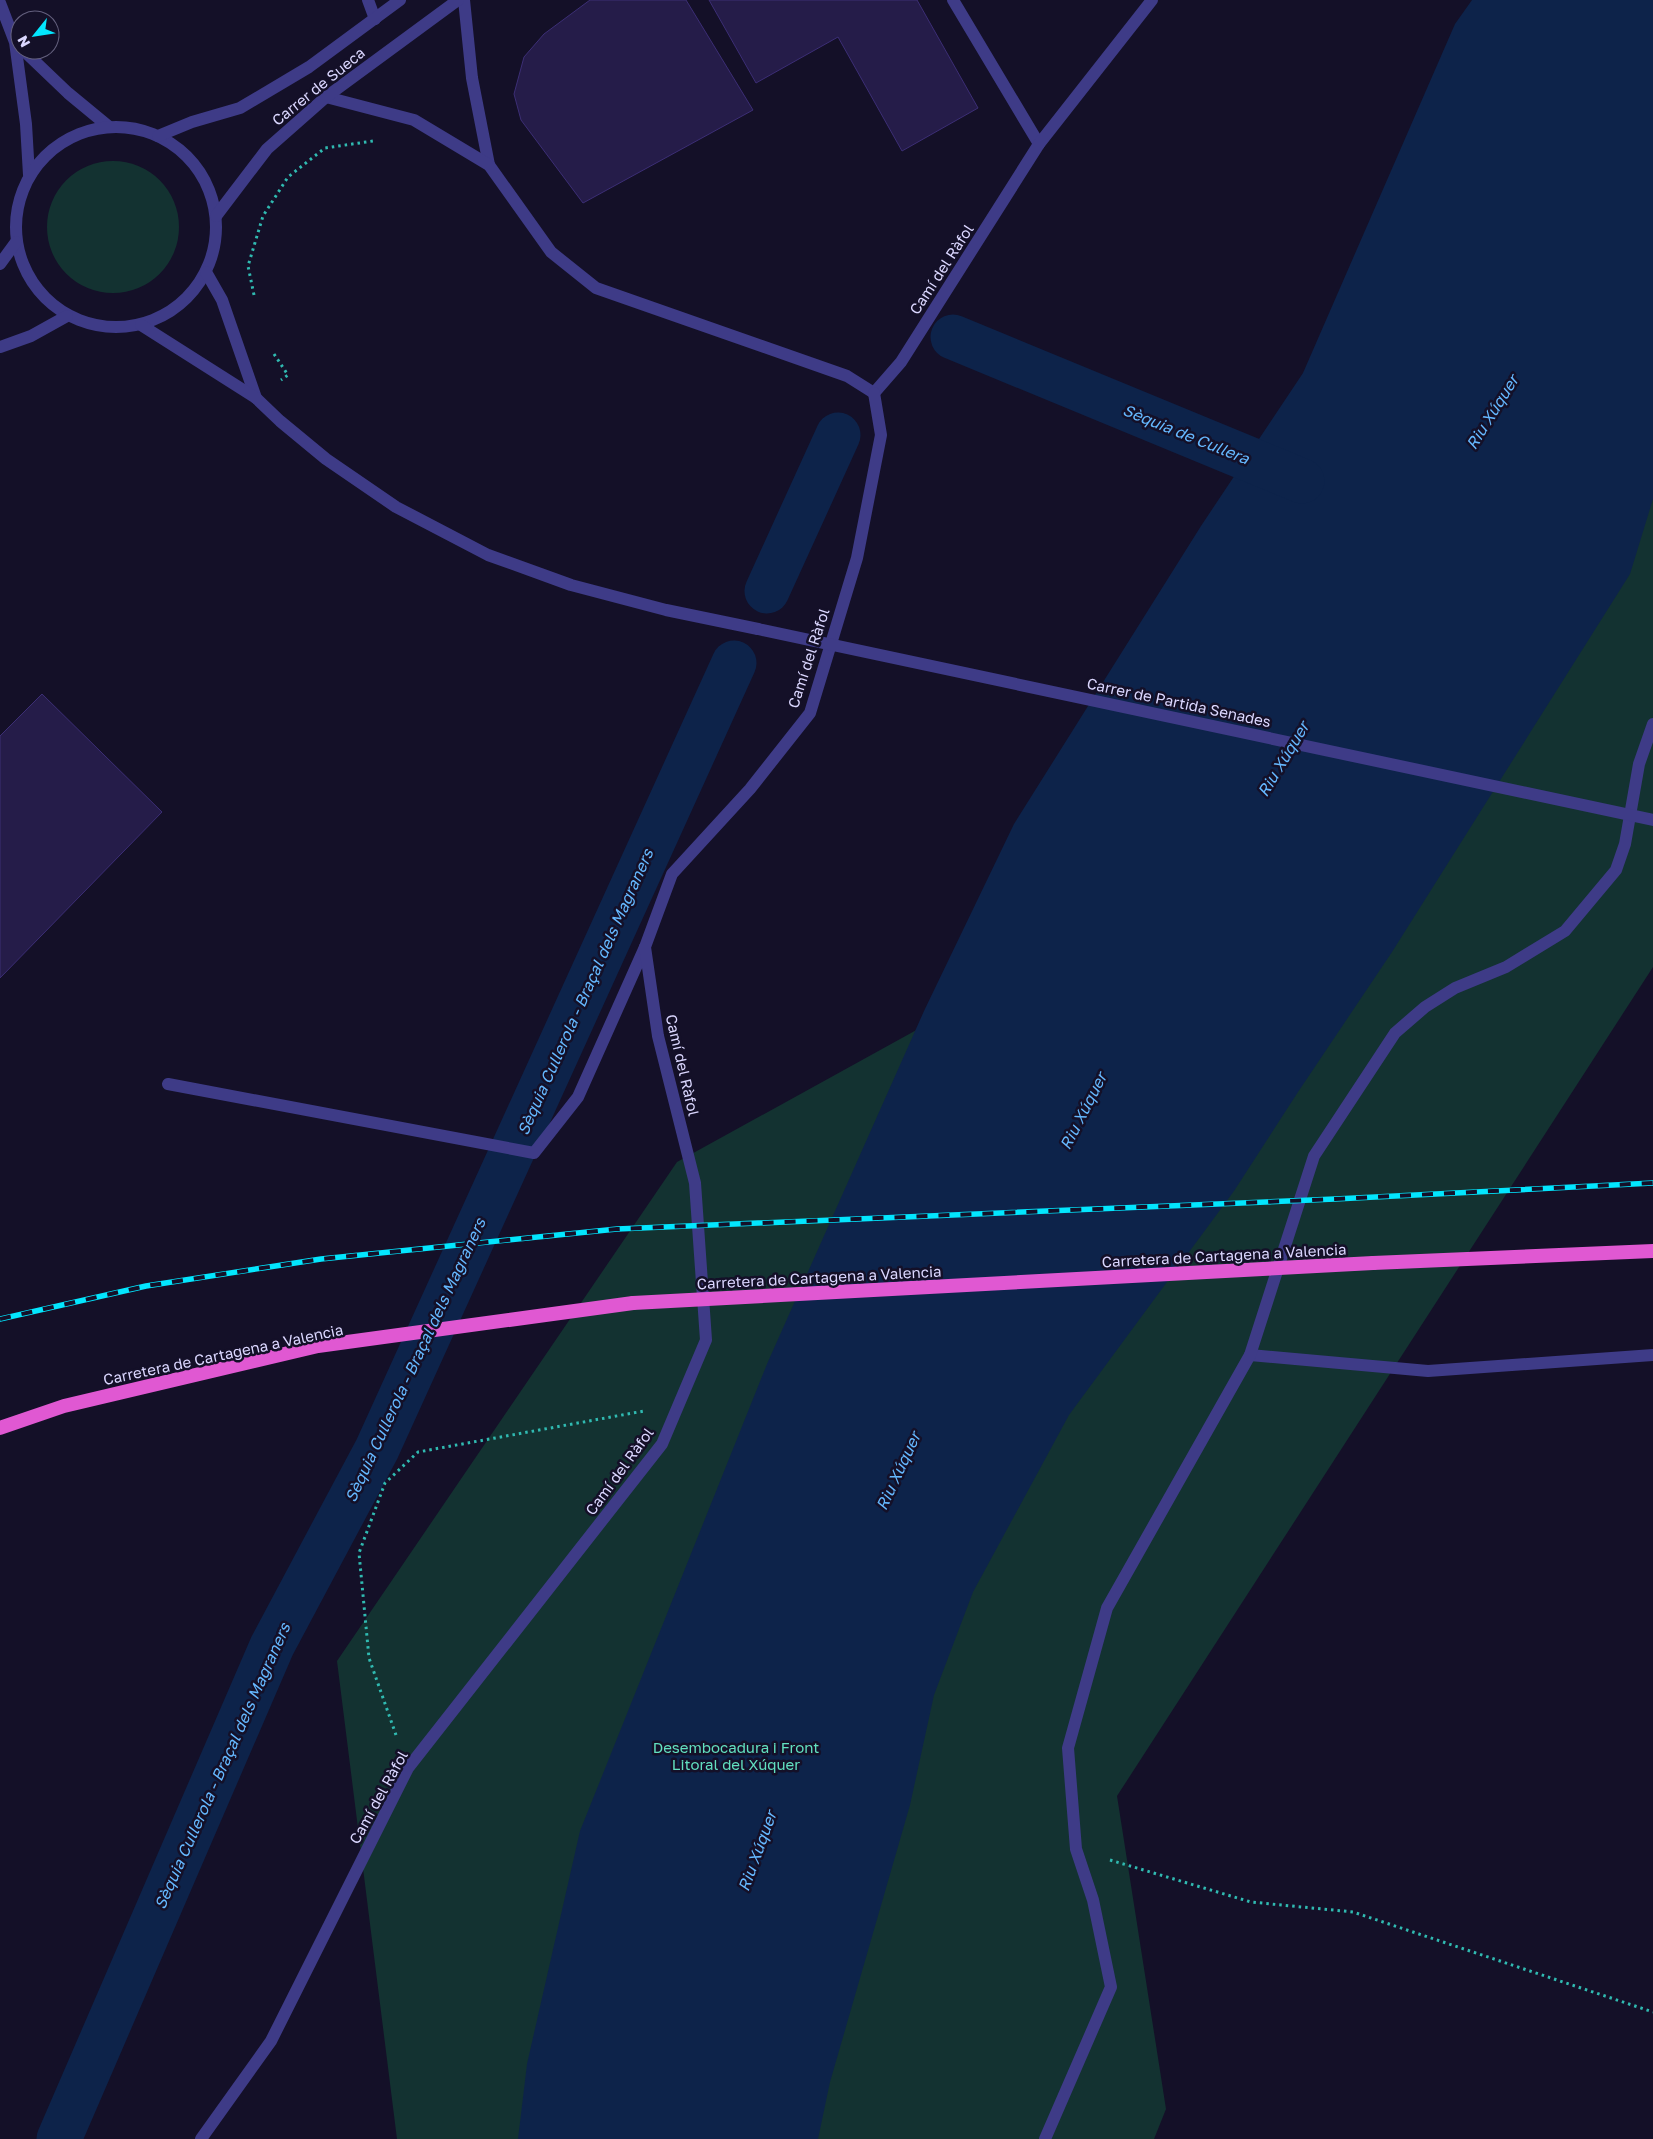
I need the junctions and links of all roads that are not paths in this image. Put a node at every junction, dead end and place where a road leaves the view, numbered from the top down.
1 (368, 0) edge
2 (400, 0) edge
3 (458, 0) edge
4 (464, 0) edge
5 (953, 0) edge
6 (1152, 0) edge
7 (0, 3) edge
8 (375, 19) junction
9 (10, 26) edge
10 (20, 60) edge
11 (33, 60) edge
12 (326, 97) junction
13 (108, 126) junction
14 (158, 136) junction
15 (1039, 144) junction
16 (489, 165) junction
17 (29, 175) junction
18 (216, 216) junction
19 (16, 242) junction
20 (0, 264) edge
21 (206, 272) junction
22 (67, 316) junction
23 (141, 325) junction
24 (0, 347) edge
25 (874, 393) junction
26 (256, 398) junction
27 (1653, 724) edge
28 (1653, 820) edge
29 (645, 947) junction
30 (168, 1084) dead end
31 (1653, 1251) edge
32 (1250, 1355) junction
33 (1653, 1355) edge
34 (0, 1428) edge
35 (201, 2139) edge
36 (1045, 2139) edge

1 - 8 street
2 - 8 street, Carrer de Sueca
3 - 12 street, Carrer de Sueca
4 - 16 street
5 - 15 street
6 - 15 street, Camí del Ràfol
7 - 9 street
8 - 14 street, Carrer de Sueca
10 - 17 street
11 - 13 street
12 - 16 street
12 - 18 street, Carrer de Sueca
13 - 14 street
13 - 17 street
14 - 18 street
15 - 25 street, Camí del Ràfol
16 - 25 street
17 - 19 street
18 - 21 street
19 - 20 street
19 - 22 street
21 - 23 street
21 - 26 street
22 - 23 street
22 - 24 street
23 - 26 street, Carrer de Partida Senades
25 - 29 street, Camí del Ràfol
26 - 28 street, Carrer de Partida Senades, bridge
27 - 32 street
29 - 30 street
29 - 35 street, Camí del Ràfol
31 - 34 highway, Carretera de Cartagena a Valencia, bridge
32 - 33 street
32 - 36 street

